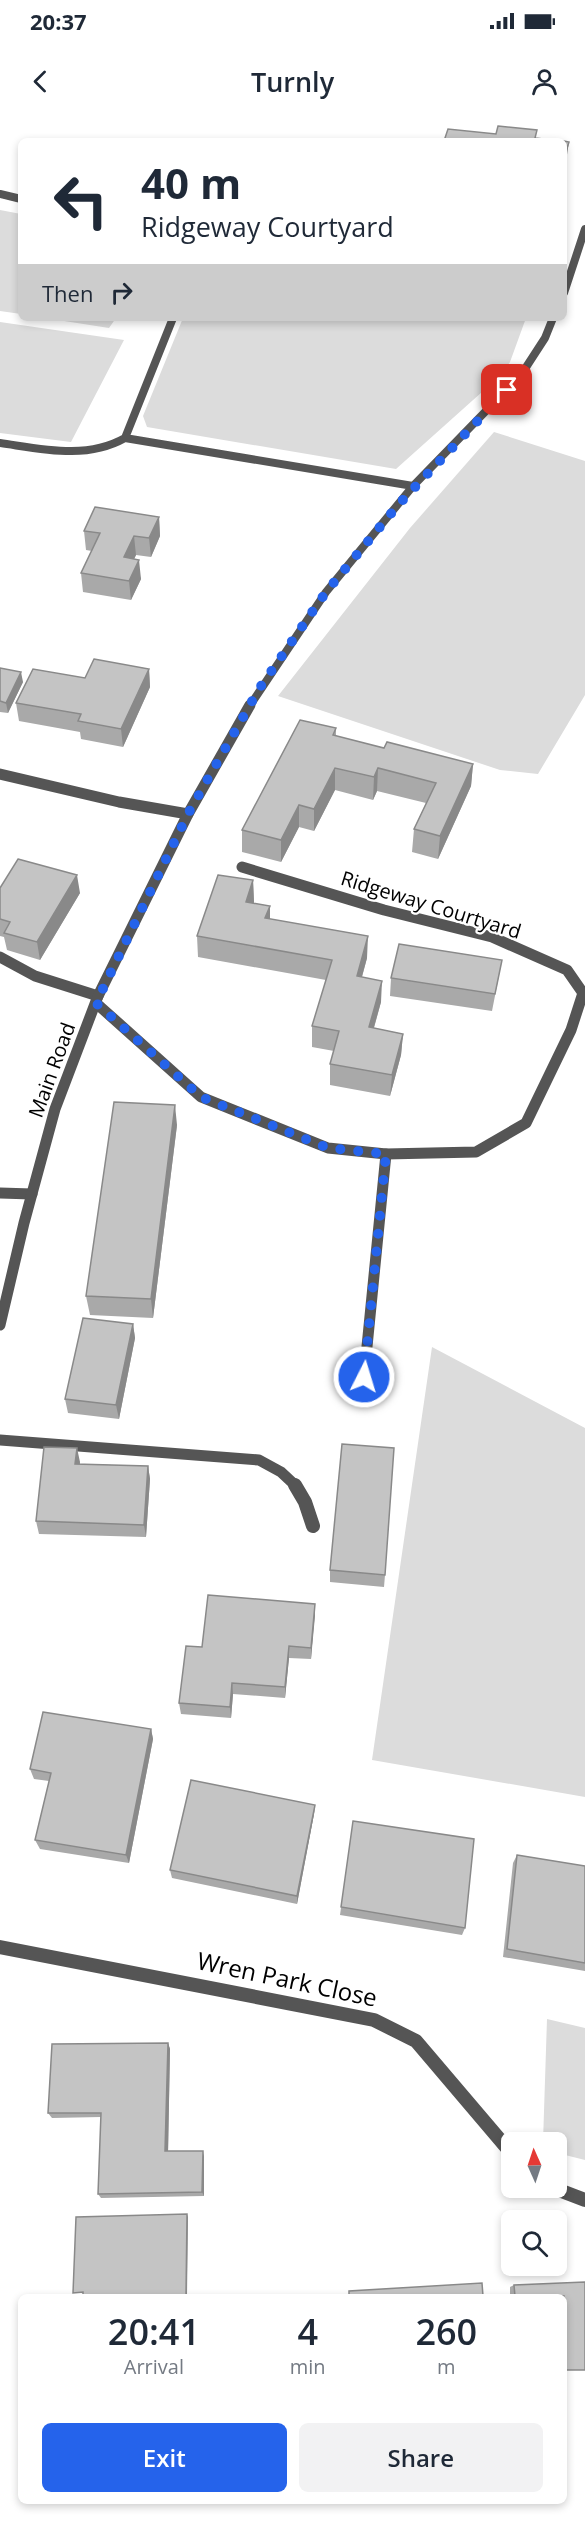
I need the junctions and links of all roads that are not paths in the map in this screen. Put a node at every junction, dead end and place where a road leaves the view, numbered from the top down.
1 (0, 194) edge
2 (18, 198) edge
3 (585, 229) edge
4 (567, 279) edge
5 (172, 321) edge
6 (552, 321) edge
7 (125, 438) junction
8 (0, 443) edge
9 (413, 486) junction
10 (0, 774) edge
11 (188, 814) junction
12 (242, 867) dead end
13 (0, 957) edge
14 (584, 992) edge
15 (97, 999) junction
16 (386, 1154) junction
17 (0, 1193) edge
18 (32, 1194) junction
19 (0, 1325) edge
20 (364, 1377) dead end
21 (0, 1440) edge
22 (313, 1526) dead end
23 (0, 1947) edge
24 (501, 2141) edge
25 (567, 2193) edge
26 (585, 2200) edge

1 - 2 street
3 - 4 street
5 - 7 street
6 - 9 street, Main Road
7 - 8 street
7 - 9 street
9 - 11 street, Main Road
10 - 11 street
11 - 15 street, Main Road
12 - 14 street, Ridgeway Courtyard
13 - 15 street
14 - 16 street, Ridgeway Courtyard
15 - 16 street, Ridgeway Courtyard
15 - 18 street, Main Road
16 - 20 street
17 - 18 street
18 - 19 street, Main Road
21 - 22 street
23 - 24 street, Wren Park Close
25 - 26 street

